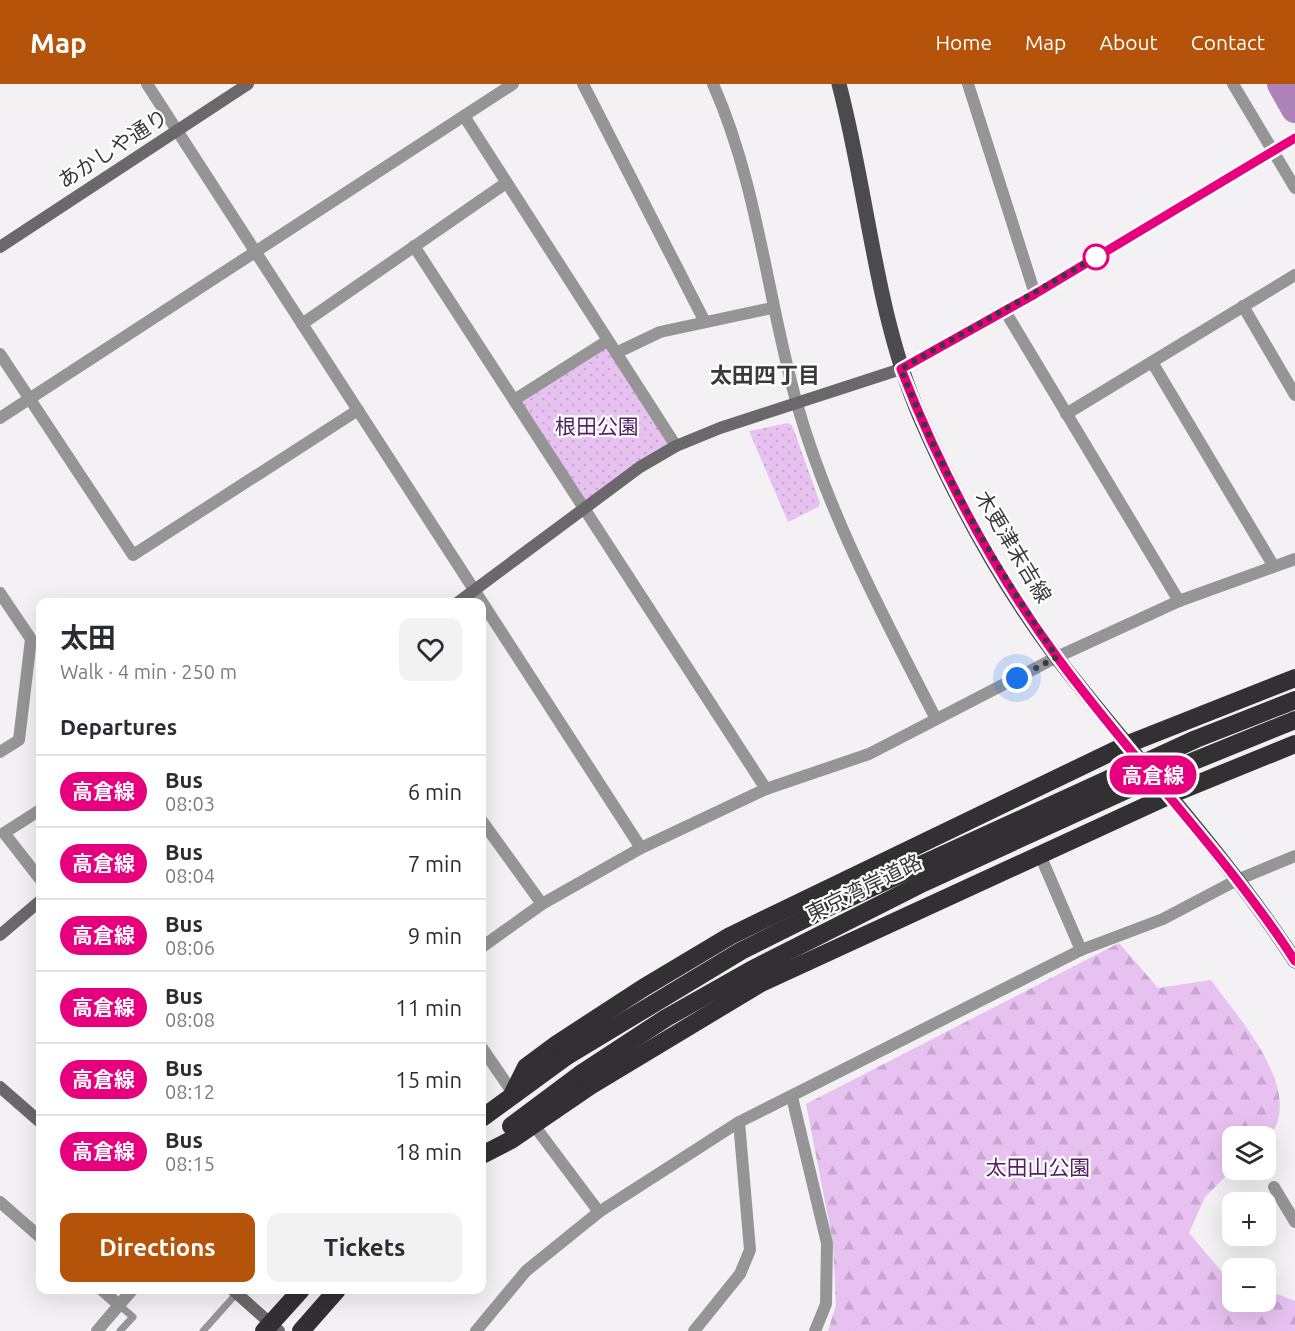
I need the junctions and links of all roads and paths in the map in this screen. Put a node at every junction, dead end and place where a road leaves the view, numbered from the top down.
1 (147, 84) edge
2 (248, 84) edge
3 (513, 84) edge
4 (583, 84) edge
5 (713, 84) edge
6 (838, 84) edge
7 (968, 84) edge
8 (1233, 84) edge
9 (464, 116) junction
10 (177, 130) junction
11 (1295, 138) edge
12 (1276, 150) junction
13 (506, 183) junction
14 (1295, 188) edge
15 (414, 246) junction
16 (0, 247) edge
17 (255, 252) junction
18 (1295, 275) edge
19 (1035, 294) junction
20 (1243, 306) junction
21 (772, 308) junction
22 (1005, 311) junction
23 (705, 322) junction
24 (302, 324) junction
25 (608, 340) junction
26 (616, 353) junction
27 (0, 354) edge
28 (1152, 362) junction
29 (901, 369) junction
30 (1295, 395) edge
31 (30, 398) junction
32 (514, 400) junction
33 (797, 405) junction
34 (358, 410) junction
35 (1066, 414) junction
36 (0, 418) edge
37 (676, 446) junction
38 (584, 508) junction
39 (1295, 559) edge
40 (1273, 565) junction
41 (474, 590) junction
42 (0, 593) edge
43 (464, 598) edge
44 (479, 598) edge
45 (1179, 601) junction
46 (486, 609) edge
47 (1057, 657) junction
48 (1295, 678) edge
49 (1295, 700) edge
50 (936, 719) junction
51 (1295, 720) edge
52 (1128, 744) junction
53 (1295, 744) edge
54 (0, 752) edge
55 (766, 789) junction
56 (1170, 795) junction
57 (36, 813) edge
58 (486, 827) edge
59 (641, 848) junction
60 (1040, 855) junction
61 (1295, 856) edge
62 (36, 874) edge
63 (1237, 880) junction
64 (36, 904) edge
65 (542, 904) junction
66 (0, 935) edge
67 (486, 944) edge
68 (1081, 950) junction
69 (1295, 961) edge
70 (486, 1053) edge
71 (0, 1087) edge
72 (513, 1093) junction
73 (792, 1097) junction
74 (486, 1115) edge
75 (36, 1118) edge
76 (739, 1122) junction
77 (533, 1124) junction
78 (486, 1146) edge
79 (486, 1153) edge
80 (1274, 1187) dead end
81 (0, 1202) edge
82 (598, 1212) junction
83 (1295, 1221) edge
84 (36, 1234) edge
85 (107, 1294) edge
86 (129, 1294) edge
87 (233, 1294) edge
88 (237, 1294) edge
89 (298, 1294) edge
90 (333, 1294) edge
91 (119, 1305) junction
92 (271, 1329) edge
93 (97, 1331) edge
94 (120, 1331) edge
95 (203, 1331) edge
96 (301, 1331) edge
97 (476, 1331) edge
98 (694, 1331) edge
99 (815, 1331) edge

1 - 10 street
2 - 10 street, あかしや通り
3 - 9 street
4 - 23 street
5 - 21 street
6 - 29 main road, 木更津末吉線
7 - 19 street
8 - 12 street
9 - 13 street
9 - 17 street
10 - 16 street, あかしや通り
10 - 17 street
11 - 12 street
12 - 14 street
12 - 19 street
13 - 15 street
13 - 25 street
15 - 24 street
15 - 32 street
17 - 24 street
17 - 31 street
18 - 20 street
19 - 22 street
20 - 28 street
20 - 30 street
21 - 23 street
21 - 33 street
22 - 29 street
22 - 35 street
23 - 26 street
24 - 34 street
25 - 26 street
25 - 32 street
26 - 37 street
27 - 31 street
28 - 35 street
28 - 40 street
29 - 33 street
29 - 47 main road, 木更津末吉線
31 - 34 street
31 - 36 street
32 - 38 street
33 - 37 street
33 - 50 street
34 - 41 street
35 - 45 street
37 - 38 street
38 - 41 street
38 - 55 street
39 - 40 street
40 - 45 street
41 - 43 street
41 - 44 street
42 - 54 street
45 - 47 street
46 - 59 street
47 - 50 street
47 - 52 main road, 木更津末吉線
48 - 52 highway
49 - 72 highway, 東京湾岸道路, bridge
50 - 55 street
51 - 78 highway, 東京湾岸道路, bridge
52 - 56 main road, 木更津末吉線
52 - 72 highway
53 - 56 highway
55 - 59 street
56 - 60 highway
56 - 63 main road, 木更津末吉線
57 - 62 street
58 - 65 street
59 - 65 street
60 - 68 street
60 - 77 highway
61 - 63 street
63 - 68 street
63 - 69 main road, 木更津末吉線
64 - 66 street
65 - 67 street
68 - 73 street
70 - 72 street
71 - 75 street
72 - 74 highway, 東京湾岸道路
73 - 76 street
73 - 99 street
76 - 82 street
76 - 98 street
77 - 79 highway
77 - 82 street
80 - 83 street
81 - 84 street
82 - 97 street
85 - 91 street
86 - 91 street
87 - 95 lane
88 - 92 street
89 - 92 highway
90 - 96 highway
91 - 93 street
91 - 94 lane

